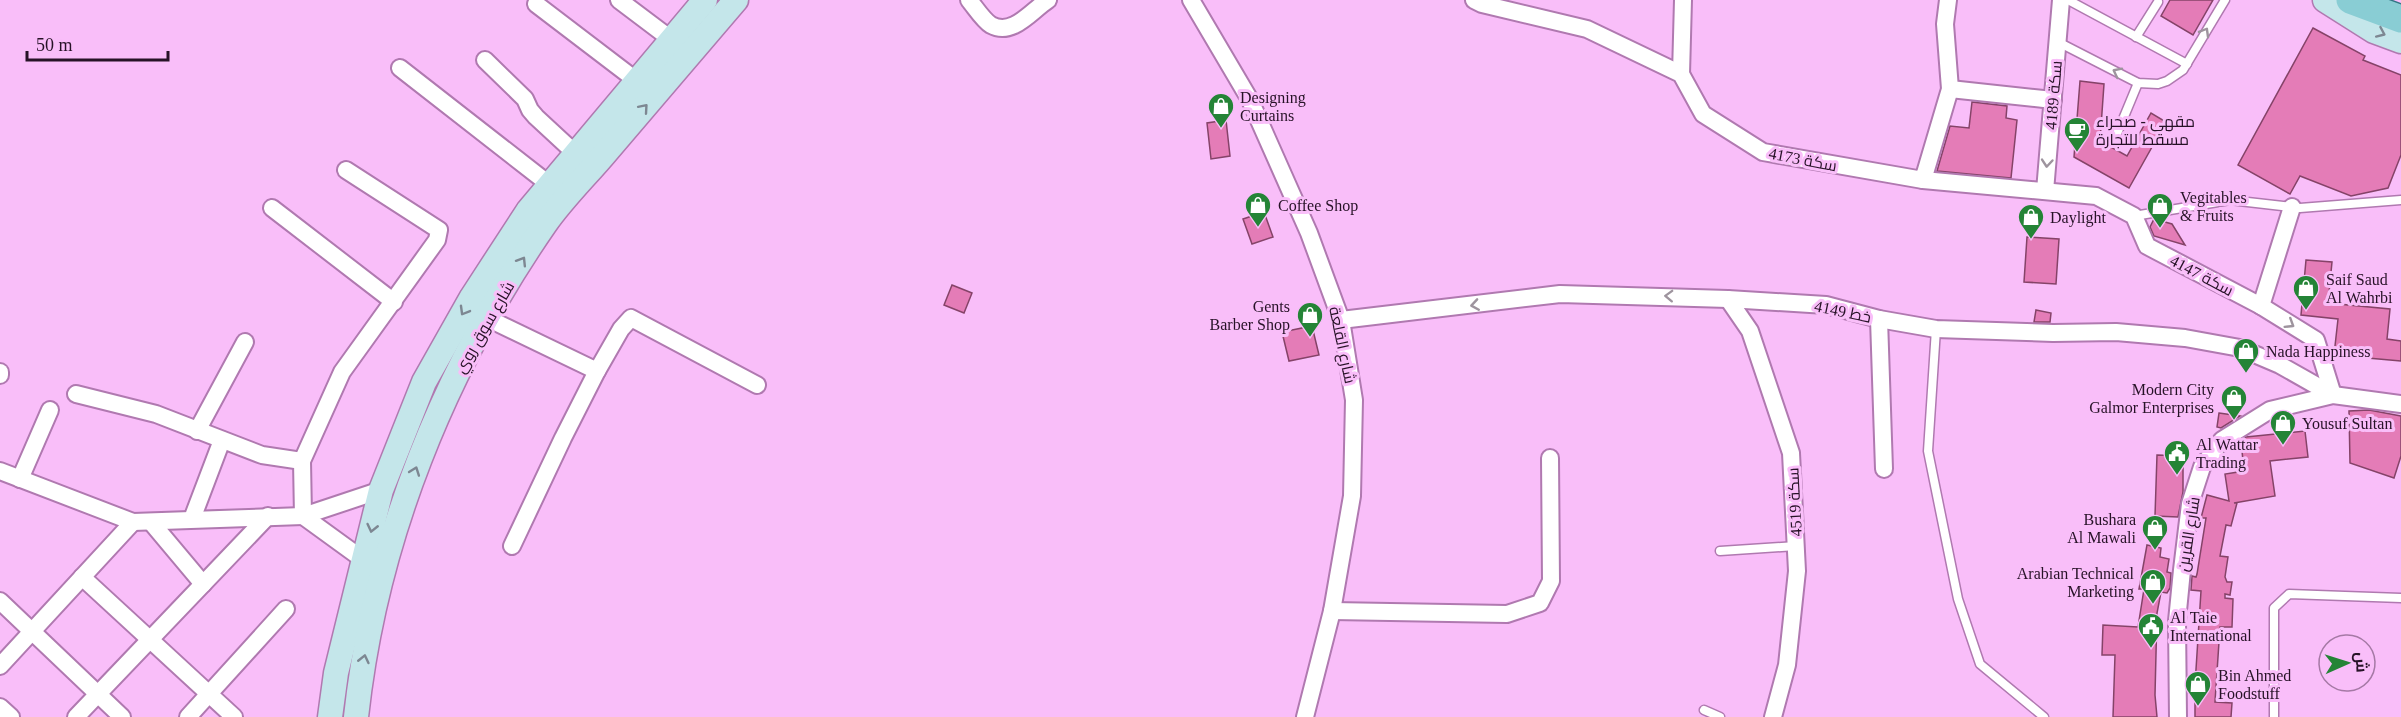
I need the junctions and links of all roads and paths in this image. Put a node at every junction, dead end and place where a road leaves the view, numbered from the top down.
1 (619, 0) edge
2 (705, 0) edge
3 (736, 0) edge
4 (969, 0) edge
5 (1048, 0) edge
6 (1191, 0) edge
7 (1474, 0) edge
8 (1683, 0) edge
9 (1948, 0) edge
10 (2061, 0) edge
11 (2068, 0) edge
12 (2225, 0) edge
13 (2325, 0) edge
14 (2350, 0) edge
15 (2396, 0) edge
16 (2158, 2) dead end
17 (2401, 3) edge
18 (536, 4) dead end
19 (2401, 19) edge
20 (2136, 37) junction
21 (672, 40) junction
22 (2058, 42) junction
23 (2401, 42) edge
24 (485, 60) dead end
25 (2187, 64) junction
26 (400, 68) dead end
27 (1682, 74) junction
28 (637, 81) junction
29 (2138, 83) junction
30 (1950, 88) junction
31 (2053, 100) junction
32 (2116, 136) dead end
33 (576, 154) junction
34 (346, 170) dead end
35 (1923, 180) junction
36 (550, 185) junction
37 (2045, 191) junction
38 (2401, 200) edge
39 (2292, 207) junction
40 (272, 208) dead end
41 (2133, 216) junction
42 (1728, 299) junction
43 (394, 302) junction
44 (2261, 306) junction
45 (487, 318) junction
46 (1879, 319) junction
47 (1341, 320) junction
48 (1936, 329) junction
49 (245, 342) dead end
50 (597, 371) junction
51 (757, 386) dead end
52 (76, 394) dead end
53 (2334, 394) junction
54 (2401, 404) edge
55 (50, 410) dead end
56 (197, 431) junction
57 (222, 440) junction
58 (1550, 458) dead end
59 (302, 461) junction
60 (1884, 469) dead end
61 (0, 471) edge
62 (20, 479) junction
63 (381, 490) junction
64 (268, 516) junction
65 (303, 516) junction
66 (192, 519) junction
67 (133, 522) junction
68 (151, 522) junction
69 (512, 546) dead end
70 (1796, 546) junction
71 (1720, 551) dead end
72 (365, 561) junction
73 (82, 577) junction
74 (203, 584) junction
75 (2401, 598) edge
76 (0, 601) edge
77 (286, 609) dead end
78 (1332, 611) junction
79 (32, 631) junction
80 (150, 638) junction
81 (0, 666) edge
82 (97, 694) junction
83 (209, 694) junction
84 (0, 707) edge
85 (1704, 710) dead end
86 (329, 716) edge
87 (11, 717) edge
88 (76, 717) edge
89 (122, 717) edge
90 (188, 717) edge
91 (234, 717) edge
92 (356, 717) edge
93 (1305, 717) edge
94 (1720, 717) edge
95 (1773, 717) edge
96 (2044, 717) edge
97 (2178, 717) edge
98 (2274, 717) edge

1 - 21 street
2 - 21 main road, شارع سوق روي
45 -> 3 main road, شارع سوق روي
4 - 5 street
6 - 47 street, شارع القلعة
7 - 27 street
8 - 27 street
9 - 30 street
10 - 22 street, سكة 4189
11 - 20 lane
25 -> 12 lane
13 -> 23 main road
14 - 19 main road
15 - 17 main road
16 - 20 lane
18 - 28 street
20 - 25 lane
21 - 28 main road, شارع سوق روي
29 -> 22 lane
22 - 31 street, سكة 4189
24 - 33 street
25 - 29 lane
26 - 36 street
27 - 35 street, سكة 4173
28 - 33 main road, شارع سوق روي
29 - 32 lane
30 - 31 street
30 - 35 street
31 -> 37 street, سكة 4189
33 - 36 main road, شارع سوق روي
34 - 43 street
35 - 37 street, سكة 4173
36 -> 63 main road, شارع سوق روي
37 - 41 street
38 - 39 lane
39 - 41 lane
39 - 44 street
40 - 43 street
41 - 44 street, سكة 4147
42 - 46 street, 4149 خط
42 -> 47 street, 4149 خط
42 - 70 street, سكة 4519
43 - 59 street
44 -> 53 street, سكة 4147
45 - 50 street
92 -> 45 main road, شارع سوق روي
46 - 48 street, 4149 خط
46 - 60 street
47 - 78 street, شارع القلعة
48 - 53 street, 4149 خط
48 - 96 lane
49 - 56 street
50 - 51 street
50 - 69 street
52 - 56 street
53 - 54 street, شارع القرين
53 - 97 street, شارع القرين
55 - 62 street
56 - 57 street
57 - 59 street
57 - 66 street
58 - 78 street
59 - 65 street
61 - 62 street
62 - 67 street
63 - 65 street
63 -> 72 main road, شارع سوق روي
64 - 65 street
64 - 66 street
64 - 74 street
65 - 72 street
66 - 68 street
67 - 68 street
67 - 73 street
68 - 74 street
70 - 71 lane
70 - 95 street, سكة 4519
72 - 86 main road, شارع سوق روي
73 - 79 street
73 - 80 street
74 - 80 street
75 - 98 lane
76 - 79 street
77 - 83 street
78 - 93 street, شارع القلعة
79 - 81 street
79 - 82 street
80 - 82 street
80 - 83 street
82 - 88 street
82 - 89 street
83 - 90 street
83 - 91 street
84 - 87 street
85 - 94 lane

